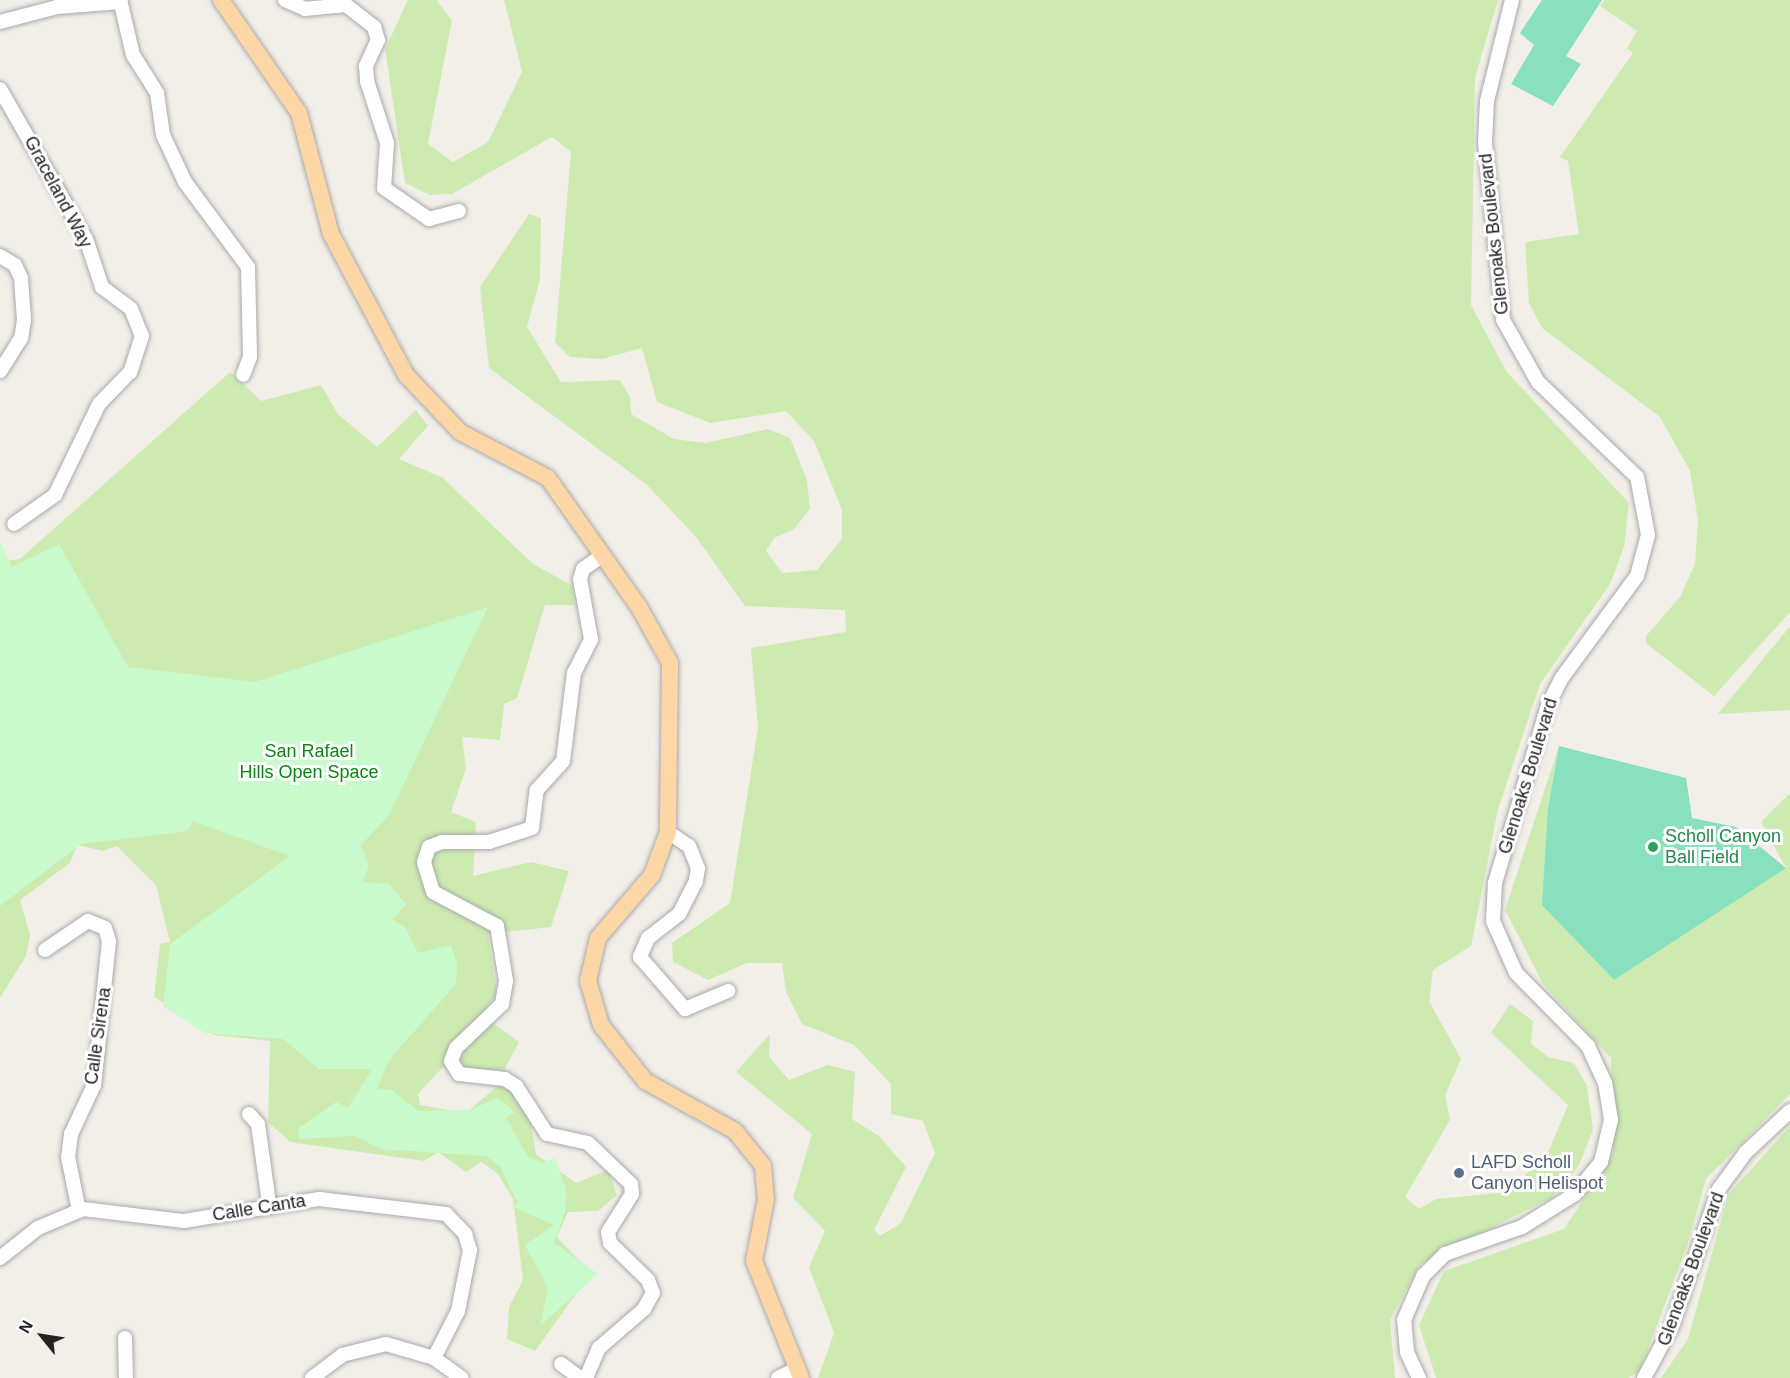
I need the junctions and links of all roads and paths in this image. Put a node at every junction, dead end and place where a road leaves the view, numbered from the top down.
1 (285, 0) edge
2 (1512, 0) edge
3 (121, 1) edge
4 (226, 2) edge
5 (0, 22) edge
6 (0, 89) edge
7 (459, 211) dead end
8 (0, 256) edge
9 (0, 371) edge
10 (243, 375) dead end
11 (14, 524) dead end
12 (603, 555) junction
13 (668, 832) junction
14 (45, 950) dead end
15 (728, 991) dead end
16 (1790, 1111) edge
17 (249, 1114) dead end
18 (269, 1203) junction
19 (79, 1211) junction
20 (0, 1257) edge
21 (125, 1338) dead end
22 (434, 1358) junction
23 (561, 1364) dead end
24 (800, 1373) edge
25 (126, 1378) edge
26 (312, 1378) edge
27 (462, 1378) edge
28 (580, 1378) edge
29 (586, 1378) edge
30 (778, 1378) edge
31 (1419, 1378) edge
32 (1644, 1378) edge

1 - 7 street
2 - 31 street, Glenoaks Boulevard
3 - 5 street
3 - 10 street
4 - 12 main road
6 - 11 street, Graceland Way
8 - 9 street
12 - 13 main road
12 - 29 street
13 - 15 street
13 - 24 main road
14 - 19 street, Calle Sirena
16 - 32 street, Glenoaks Boulevard
17 - 18 street
18 - 19 street, Calle Canta
18 - 22 street, Calle Canta
19 - 20 street, Calle Canta
21 - 25 street
22 - 26 street
22 - 27 street
23 - 28 street
24 - 30 street

